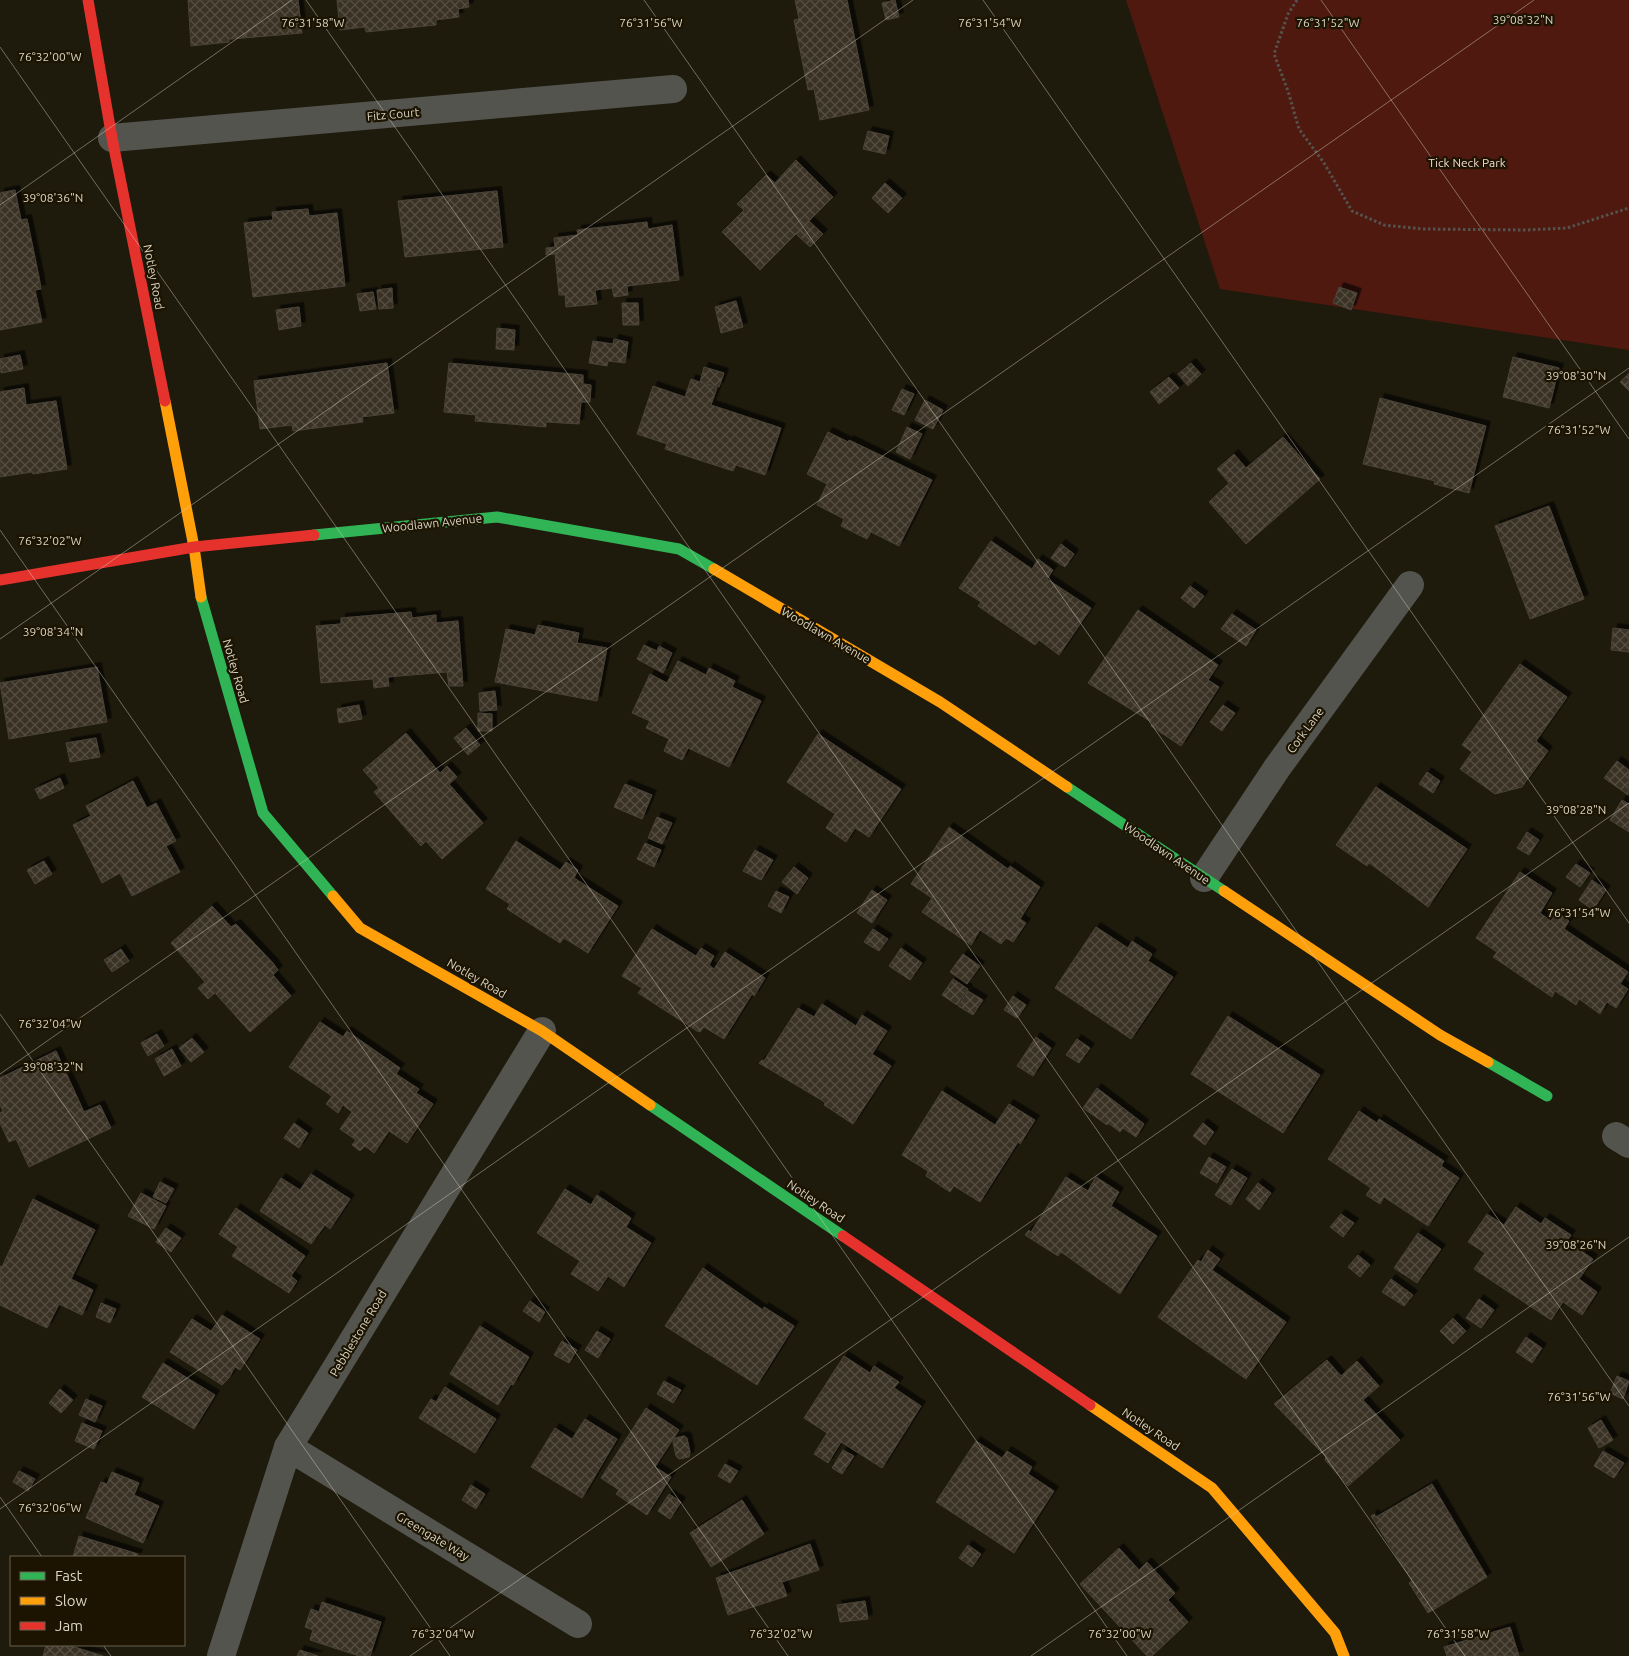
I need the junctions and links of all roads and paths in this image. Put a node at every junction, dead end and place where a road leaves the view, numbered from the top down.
1 (88, 0) edge
2 (1298, 0) edge
3 (673, 89) dead end
4 (112, 138) junction
5 (1629, 208) edge
6 (194, 547) junction
7 (0, 580) edge
8 (1410, 585) dead end
9 (1204, 878) junction
10 (542, 1031) junction
11 (1547, 1096) dead end
12 (288, 1448) junction
13 (578, 1624) dead end
14 (221, 1656) edge
15 (1344, 1656) edge

1 - 4 street, Notley Road
2 - 5 path
3 - 4 street, Fitz Court
4 - 6 street, Notley Road
6 - 7 street, Woodlawn Avenue
6 - 9 street, Woodlawn Avenue
6 - 10 street, Notley Road
8 - 9 street, Cork Lane
9 - 11 street, Woodlawn Avenue
10 - 12 street, Pebblestone Road
10 - 15 street, Notley Road
12 - 13 street, Greengate Way
12 - 14 street, Pebblestone Road

